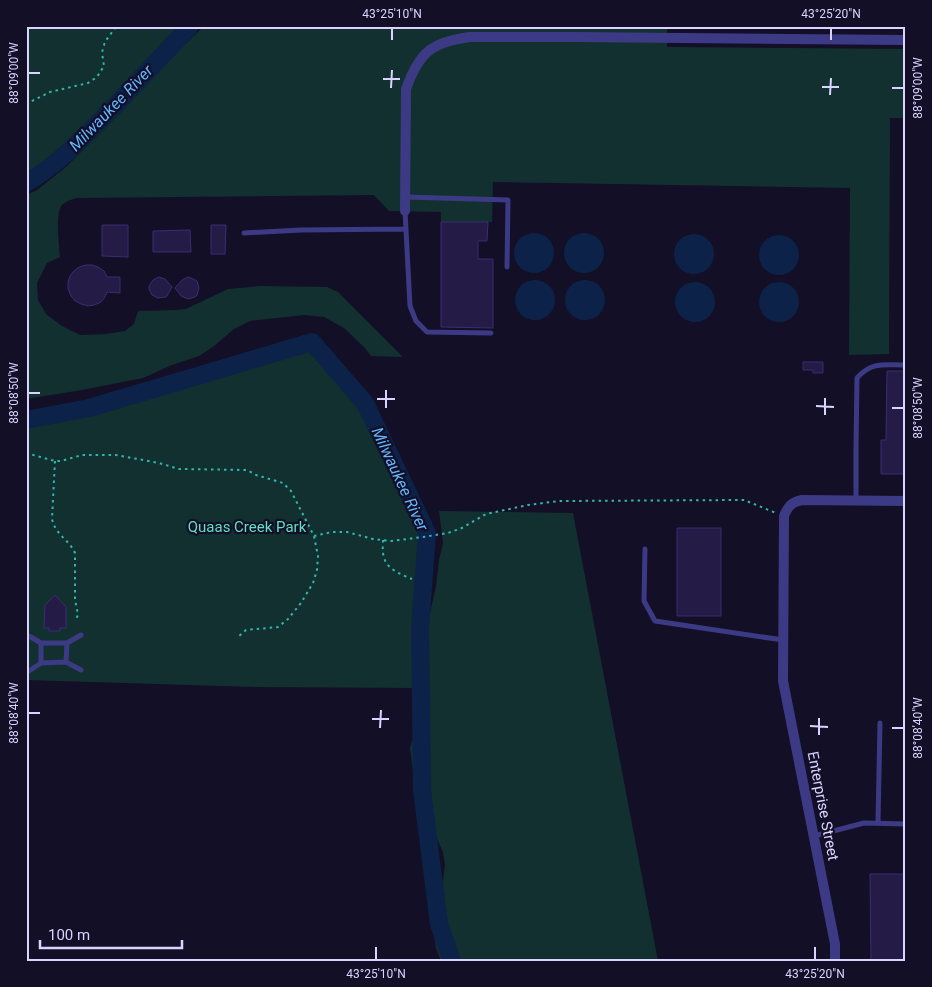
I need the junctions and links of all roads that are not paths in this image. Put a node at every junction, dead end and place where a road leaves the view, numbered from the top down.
1 (906, 40) edge
2 (406, 197) junction
3 (405, 211) joint
4 (406, 229) junction
5 (244, 233) dead end
6 (506, 267) dead end
7 (491, 333) dead end
8 (906, 364) edge
9 (856, 501) junction
10 (906, 501) edge
11 (645, 549) dead end
12 (81, 635) dead end
13 (29, 636) dead end
14 (783, 640) junction
15 (41, 643) junction
16 (67, 643) junction
17 (66, 662) junction
18 (41, 663) junction
19 (81, 670) dead end
20 (29, 671) dead end
21 (880, 723) dead end
22 (878, 823) junction
23 (906, 824) edge
24 (814, 836) junction
25 (835, 961) edge

1 - 2 street
2 - 3 street
2 - 6 lane
3 - 4 lane
4 - 5 lane
4 - 7 lane
8 - 9 lane
9 - 10 street
9 - 14 street, Enterprise Street
11 - 14 lane
12 - 16 lane
13 - 15 lane
14 - 24 street, Enterprise Street
15 - 16 lane
15 - 18 lane
16 - 17 lane
17 - 18 lane
17 - 19 lane
18 - 20 lane
21 - 22 lane
22 - 23 lane
22 - 24 lane
24 - 25 street, Enterprise Street

